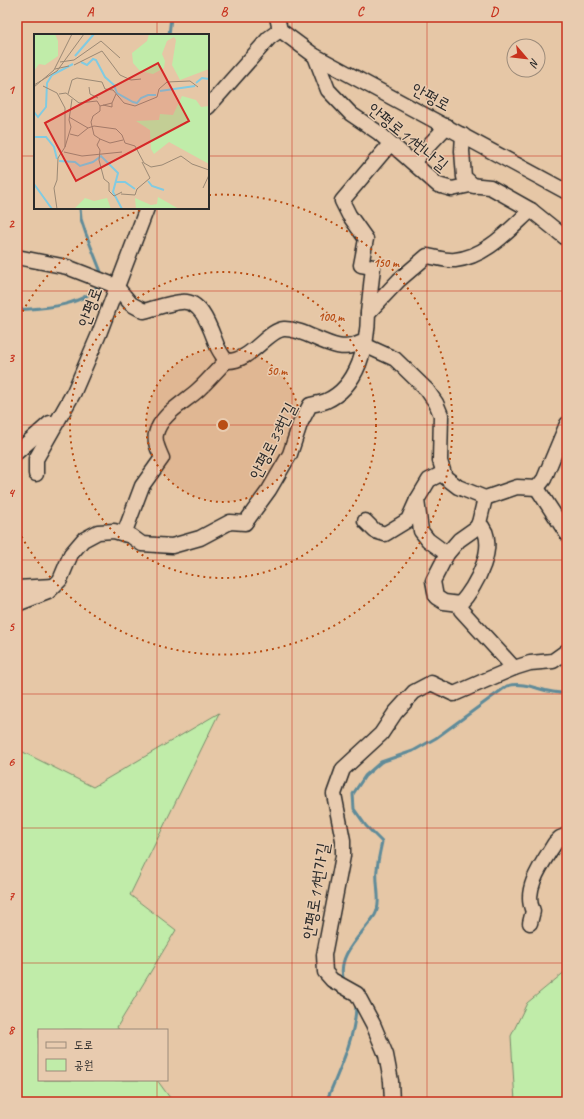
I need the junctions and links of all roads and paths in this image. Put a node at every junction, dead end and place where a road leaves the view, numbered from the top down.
1 (279, 23) edge
2 (315, 56) junction
3 (209, 106) edge
4 (447, 126) junction
5 (463, 135) junction
6 (390, 144) junction
7 (413, 162) junction
8 (474, 186) junction
9 (567, 192) edge
10 (146, 209) edge
11 (531, 210) junction
12 (567, 239) edge
13 (17, 257) edge
14 (107, 282) junction
15 (368, 313) junction
16 (365, 346) junction
17 (222, 355) junction
18 (60, 415) junction
19 (567, 424) edge
20 (17, 452) edge
21 (443, 472) junction
22 (36, 474) dead end
23 (537, 488) junction
24 (485, 498) junction
25 (417, 500) junction
26 (560, 516) edge
27 (365, 521) dead end
28 (479, 523) junction
29 (124, 534) junction
30 (567, 534) edge
31 (447, 554) junction
32 (53, 586) junction
33 (17, 588) edge
34 (17, 604) edge
35 (460, 604) junction
36 (567, 650) edge
37 (514, 668) junction
38 (567, 835) edge
39 (530, 923) dead end
40 (392, 1102) edge

1 - 2 street, 안평로
1 - 3 street, 안평로
2 - 4 street, 안평로
2 - 6 street, 안평로11번나길
4 - 5 street, 안평로
4 - 7 street
5 - 8 street
5 - 9 street, 안평로
6 - 7 street, 안평로11번나길
6 - 15 street
7 - 8 street, 안평로11번나길
8 - 11 street, 안평로11번나길
10 - 14 street, 안평로
11 - 12 street, 안평로11번나길
11 - 15 street
13 - 14 street
14 - 17 street
14 - 18 street, 안평로
15 - 16 street
16 - 17 street
16 - 21 street
16 - 29 street, 안평로33번길
17 - 29 street
18 - 20 street
18 - 22 street, 안평로
19 - 23 street
21 - 24 street
21 - 25 street
23 - 24 street
23 - 26 street
24 - 28 street
25 - 27 street
25 - 31 street
26 - 30 street
28 - 31 street
28 - 35 street
29 - 32 street
31 - 35 street
32 - 33 street
32 - 34 street
35 - 37 street
36 - 37 street, 안평로11번가길
37 - 40 street, 안평로11번가길
38 - 39 street

